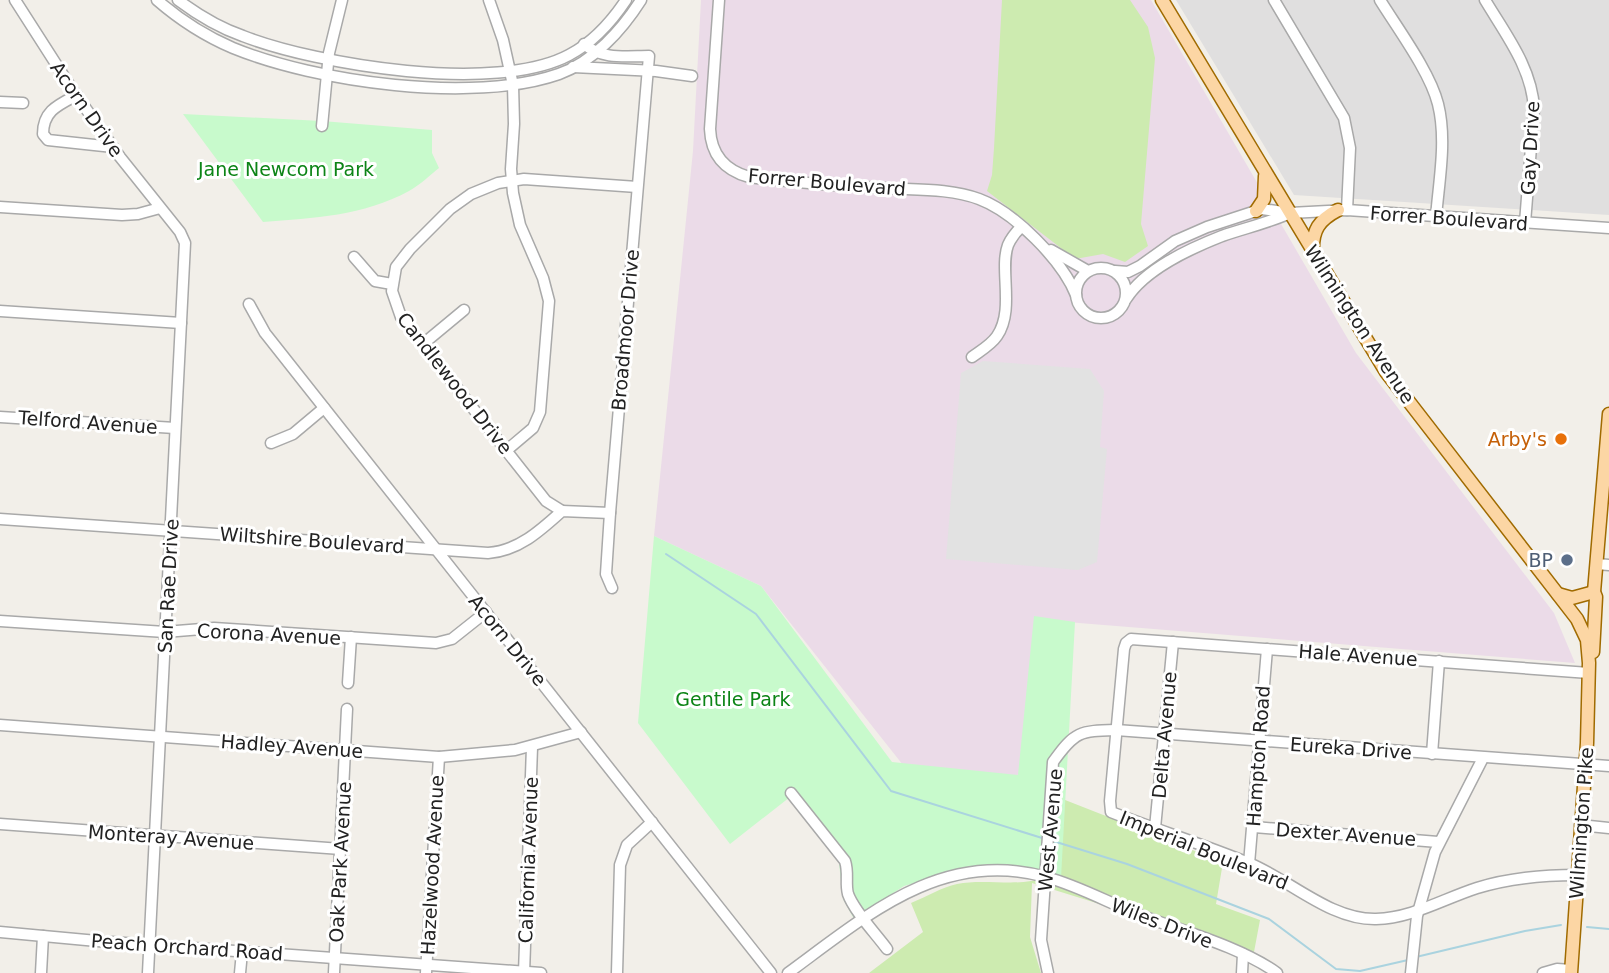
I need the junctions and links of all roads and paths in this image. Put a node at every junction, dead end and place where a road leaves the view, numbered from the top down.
1 (178, 0) edge
2 (342, 0) edge
3 (489, 0) edge
4 (626, 0) edge
5 (641, 0) edge
6 (719, 0) edge
7 (1162, 0) edge
8 (1275, 0) edge
9 (1380, 0) edge
10 (1485, 0) edge
11 (17, 3) edge
12 (161, 4) edge
13 (584, 44) junction
14 (594, 52) junction
15 (329, 60) junction
16 (573, 67) junction
17 (647, 70) junction
18 (510, 71) junction
19 (326, 74) junction
20 (691, 76) dead end
21 (513, 85) junction
22 (77, 95) junction
23 (0, 102) edge
24 (23, 103) dead end
25 (321, 126) dead end
26 (113, 147) junction
27 (1265, 172) junction
28 (511, 180) junction
29 (637, 187) junction
30 (0, 207) edge
31 (160, 208) junction
32 (1342, 210) junction
33 (1256, 211) junction
34 (1290, 213) junction
35 (1436, 217) junction
36 (1525, 223) junction
37 (1021, 227) junction
38 (1609, 228) edge
39 (1042, 246) junction
40 (1313, 252) junction
41 (354, 257) dead end
42 (1088, 271) junction
43 (1115, 271) junction
44 (392, 284) junction
45 (1076, 295) junction
46 (1126, 299) junction
47 (249, 304) dead end
48 (464, 310) dead end
49 (0, 311) edge
50 (181, 323) junction
51 (423, 344) junction
52 (972, 357) dead end
53 (324, 408) junction
54 (1609, 414) edge
55 (0, 417) edge
56 (175, 428) junction
57 (271, 443) dead end
58 (506, 450) junction
59 (562, 511) junction
60 (610, 513) junction
61 (0, 519) edge
62 (171, 531) junction
63 (435, 549) junction
64 (1603, 565) edge
65 (612, 588) dead end
66 (1594, 592) junction
67 (1558, 594) junction
68 (485, 612) junction
69 (0, 621) edge
70 (165, 632) junction
71 (351, 638) junction
72 (1173, 642) junction
73 (1267, 649) junction
74 (1439, 661) junction
75 (1588, 673) junction
76 (348, 683) dead end
77 (347, 709) dead end
78 (0, 725) edge
79 (1116, 730) junction
80 (581, 732) junction
81 (1166, 733) junction
82 (160, 737) junction
83 (1260, 741) junction
84 (531, 747) junction
85 (344, 751) junction
86 (1432, 754) junction
87 (439, 757) junction
88 (1483, 758) junction
89 (1585, 764) junction
90 (1609, 766) edge
91 (791, 793) dead end
92 (652, 822) junction
93 (0, 824) edge
94 (1580, 825) junction
95 (1254, 827) junction
96 (1155, 828) junction
97 (1609, 828) edge
98 (155, 835) junction
99 (1438, 842) junction
100 (341, 849) junction
101 (1249, 864) junction
102 (1577, 875) junction
103 (1045, 877) junction
104 (1419, 910) junction
105 (864, 918) junction
106 (0, 932) edge
107 (43, 936) junction
108 (149, 945) junction
109 (887, 949) dead end
110 (242, 952) junction
111 (1243, 954) junction
112 (335, 958) junction
113 (426, 969) edge
114 (1411, 971) edge
115 (1571, 971) edge
116 (524, 972) edge
117 (41, 973) edge
118 (148, 973) edge
119 (240, 973) edge
120 (334, 973) edge
121 (541, 973) edge
122 (617, 973) edge
123 (771, 973) edge
124 (788, 973) edge
125 (1048, 973) edge
126 (1242, 973) edge
127 (1277, 973) edge
128 (1543, 973) edge

1 - 12 street
1 - 15 street
2 - 15 street
3 - 18 street
4 - 13 street
5 - 14 street
6 - 37 street, Forrer Boulevard
7 - 27 main road, Wilmington Avenue
8 - 32 street
9 - 35 street
10 - 36 street, Gay Drive
11 - 22 street, Acorn Drive
12 - 19 street
13 - 14 street
13 - 18 street
14 - 16 street
14 - 17 street
15 - 18 street
15 - 19 street
16 - 17 street
16 - 21 street
17 - 20 street
17 - 29 street, Broadmoor Drive
18 - 21 street
19 - 21 street
19 - 25 street
21 - 28 street
22 - 26 street, Acorn Drive
22 - 26 street
23 - 24 street
26 - 31 street, Acorn Drive
27 - 33 main road
27 - 34 main road, Wilmington Avenue
28 - 29 street
28 - 44 street
28 - 58 street
29 - 60 street, Broadmoor Drive
30 - 31 street
31 - 50 street, San Rae Drive
32 - 34 street, Forrer Boulevard
32 - 35 street, Forrer Boulevard
32 - 40 main road
33 - 34 street, Forrer Boulevard
33 - 43 street, Forrer Boulevard
34 - 40 main road, Wilmington Avenue
34 - 46 street, Forrer Boulevard
35 - 36 street, Forrer Boulevard
36 - 38 street, Forrer Boulevard
37 - 39 street, Forrer Boulevard
37 - 52 street
39 - 42 street, Forrer Boulevard
39 - 45 street, Forrer Boulevard
40 - 67 main road, Wilmington Avenue
41 - 44 street
42 - 43 street, Forrer Boulevard
42 - 45 street
43 - 46 street
44 - 51 street, Candlewood Drive
45 - 46 street, Forrer Boulevard
47 - 53 street, Acorn Drive
48 - 51 street
49 - 50 street
50 - 56 street, San Rae Drive
51 - 58 street, Candlewood Drive
53 - 57 street
53 - 63 street, Acorn Drive
54 - 64 main road
55 - 56 street, Telford Avenue
56 - 62 street, San Rae Drive
58 - 59 street, Candlewood Drive
59 - 60 street
59 - 63 street, Wiltshire Boulevard
60 - 65 street, Broadmoor Drive
61 - 62 street, Wiltshire Boulevard
62 - 63 street, Wiltshire Boulevard
62 - 70 street, San Rae Drive
63 - 68 street, Acorn Drive
64 - 66 main road
66 - 67 main road
66 - 75 main road
67 - 75 main road, Wilmington Avenue
68 - 71 street, Corona Avenue
68 - 80 street, Acorn Drive
69 - 70 street, Corona Avenue
70 - 71 street, Corona Avenue
70 - 82 street, San Rae Drive
71 - 76 street
72 - 73 street, Hale Avenue
72 - 79 street, Hale Avenue
72 - 81 street, Delta Avenue
73 - 74 street, Hale Avenue
73 - 83 street, Hampton Road
74 - 75 street, Hale Avenue
74 - 86 street
75 - 89 main road, Wilmington Pike
77 - 85 street, Oak Park Avenue
78 - 82 street, Hadley Avenue
79 - 81 street, Eureka Drive
79 - 96 street, Imperial Boulevard
79 - 103 street, West Avenue
80 - 84 street, Hadley Avenue
80 - 92 street, Acorn Drive
81 - 83 street, Eureka Drive
81 - 96 street, Delta Avenue
82 - 85 street, Hadley Avenue
82 - 98 street, San Rae Drive
83 - 86 street, Eureka Drive
83 - 95 street, Hampton Road
84 - 87 street, Hadley Avenue
84 - 116 street, California Avenue
85 - 87 street, Hadley Avenue
85 - 100 street, Oak Park Avenue
86 - 88 street, Eureka Drive
87 - 113 street, Hazelwood Avenue
88 - 89 street, Eureka Drive
88 - 99 street
89 - 90 street, Eureka Drive
89 - 94 main road, Wilmington Pike
91 - 105 street
92 - 122 street
92 - 123 street, Acorn Drive
93 - 98 street, Monteray Avenue
94 - 97 street
94 - 102 main road, Wilmington Pike
95 - 99 street, Dexter Avenue
95 - 101 street, Hampton Road
96 - 101 street, Imperial Boulevard
98 - 100 street, Monteray Avenue
98 - 108 street, San Rae Drive
99 - 104 street
100 - 112 street, Oak Park Avenue
101 - 104 street, Imperial Boulevard
102 - 104 street, Imperial Boulevard
102 - 115 main road, Wilmington Pike
103 - 105 street
103 - 111 street, Wiles Drive
103 - 125 street, West Avenue
104 - 114 street
105 - 109 street
105 - 124 street
106 - 107 street, Peach Orchard Road
107 - 108 street, Peach Orchard Road
107 - 117 street
108 - 110 street, Peach Orchard Road
108 - 118 street, San Rae Drive
110 - 112 street, Peach Orchard Road
110 - 119 street
111 - 126 street
111 - 127 street, Wiles Drive
112 - 113 street, Peach Orchard Road
112 - 120 street, Oak Park Avenue
113 - 116 street, Peach Orchard Road
115 - 128 street
116 - 121 street, Peach Orchard Road

